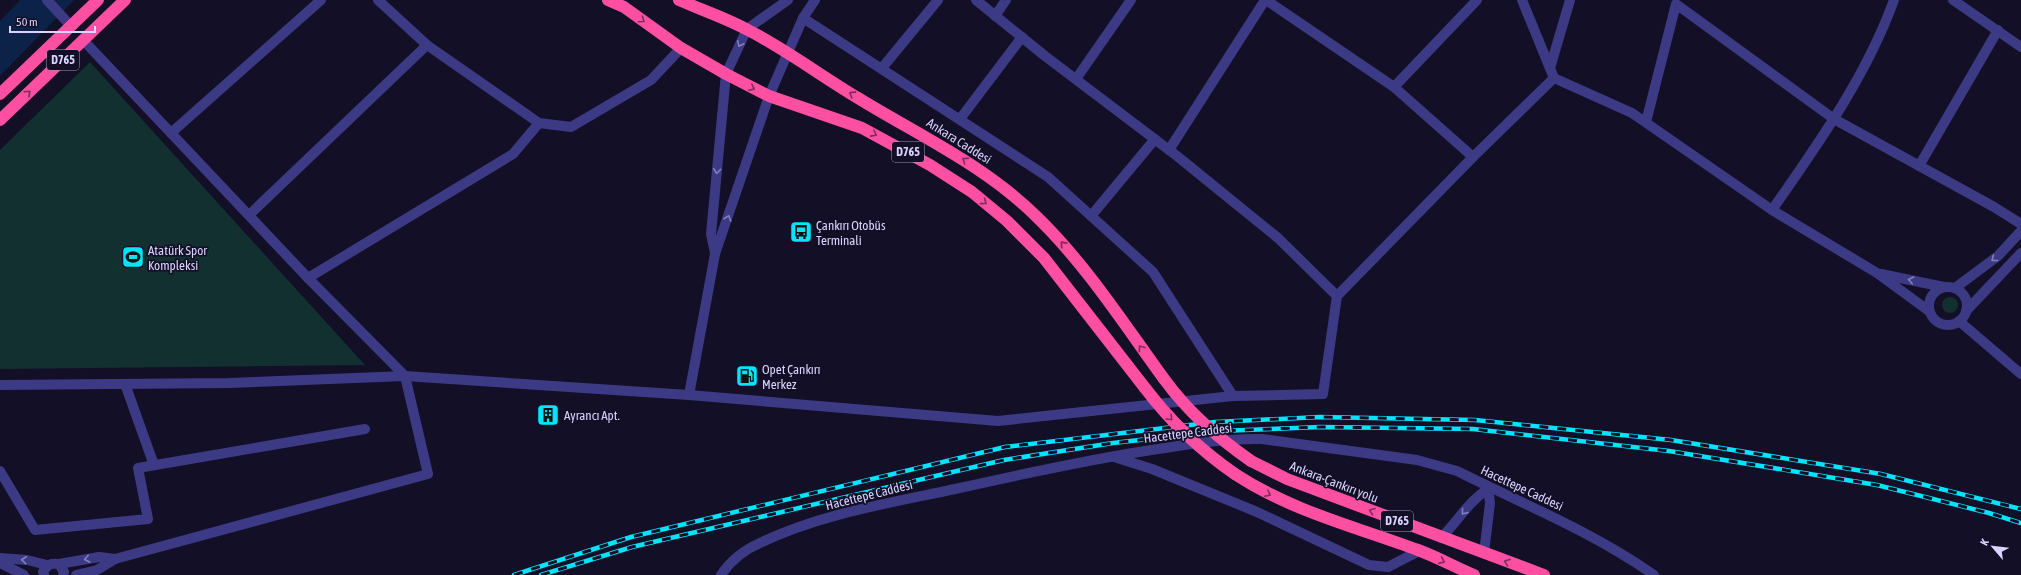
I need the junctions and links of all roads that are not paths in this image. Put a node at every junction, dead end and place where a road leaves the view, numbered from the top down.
1 (47, 0) edge
2 (98, 0) edge
3 (125, 0) edge
4 (321, 0) edge
5 (378, 0) edge
6 (608, 0) edge
7 (679, 0) edge
8 (788, 0) edge
9 (815, 0) edge
10 (938, 0) edge
11 (976, 0) edge
12 (1006, 0) edge
13 (1131, 0) edge
14 (1266, 0) edge
15 (1478, 0) edge
16 (1522, 0) edge
17 (1570, 0) edge
18 (1894, 0) edge
19 (1953, 0) edge
20 (995, 16) junction
21 (803, 18) junction
22 (68, 22) junction
23 (747, 29) junction
24 (1998, 30) junction
25 (1022, 37) junction
26 (84, 41) junction
27 (427, 45) junction
28 (2021, 47) edge
29 (681, 48) junction
30 (788, 52) junction
31 (882, 68) junction
32 (1550, 68) junction
33 (726, 74) junction
34 (1554, 78) junction
35 (1076, 79) junction
36 (1394, 87) junction
37 (0, 94) edge
38 (769, 96) junction
39 (960, 119) junction
40 (1834, 119) junction
41 (0, 120) edge
42 (1646, 122) junction
43 (539, 123) junction
44 (171, 133) junction
45 (1155, 139) junction
46 (1169, 150) junction
47 (1473, 157) junction
48 (1919, 166) junction
49 (1772, 210) junction
50 (249, 215) junction
51 (1091, 216) junction
52 (2021, 224) edge
53 (2021, 231) edge
54 (2021, 253) edge
55 (715, 254) junction
56 (1877, 273) junction
57 (308, 278) junction
58 (1944, 287) junction
59 (1955, 288) junction
60 (1337, 296) junction
61 (1929, 311) junction
62 (1966, 311) junction
63 (1959, 321) junction
64 (2021, 374) edge
65 (405, 376) junction
66 (125, 384) junction
67 (0, 385) edge
68 (689, 394) junction
69 (1233, 396) junction
70 (365, 429) dead end
71 (1112, 456) junction
72 (1251, 461) joint
73 (154, 465) junction
74 (0, 471) edge
75 (1488, 488) junction
76 (1442, 538) junction
77 (1420, 551) junction
78 (1484, 553) junction
79 (0, 558) edge
80 (115, 559) junction
81 (0, 563) edge
82 (59, 564) junction
83 (47, 565) junction
84 (24, 575) edge
85 (44, 575) edge
86 (63, 575) edge
87 (76, 575) edge
88 (721, 575) edge
89 (1474, 575) edge
90 (1544, 575) edge
91 (1654, 575) edge

1 - 22 street
2 - 22 highway, D765
3 - 26 highway, D765
4 - 44 street
5 - 27 street
6 -> 29 highway, D765
7 - 23 highway, Ankara Caddesi / D765
8 - 23 street
9 - 21 street
10 - 31 street
11 - 20 street
12 - 20 street
13 - 35 street
14 - 36 street
14 - 46 street
15 - 36 street
16 - 32 street
17 - 32 street
18 - 40 street
19 - 24 street
20 - 25 street
21 - 30 street
21 - 31 street
22 - 37 highway, D765
23 - 30 highway, Ankara Caddesi / D765
23 -> 33 street
24 - 28 street
24 - 48 street
25 - 35 street
25 - 39 street
41 -> 26 highway, D765
26 - 44 street
27 - 43 street
27 - 50 street
29 - 33 highway, D765
29 - 43 street
30 - 38 street
72 -> 30 highway, Ankara Caddesi / D765, bridge
31 - 39 street
32 - 34 street
33 -> 38 highway, D765
33 -> 55 street
34 - 42 street
34 - 47 street
35 - 45 street
36 - 47 street
55 -> 38 street
38 -> 77 highway, D765, bridge
39 - 51 street
40 - 42 street
40 - 48 street
40 - 49 street
42 - 49 street
43 - 57 street
44 - 50 street
45 - 46 street
45 - 51 street
46 - 60 street
47 - 60 street
48 - 52 street
49 - 56 street
50 - 57 street
51 - 69 street
53 -> 59 street
54 - 62 street
55 - 68 street
58 -> 56 street
56 - 61 street
57 - 65 street
58 - 59 street
58 - 61 street
59 - 62 street
60 - 69 street
61 - 63 street
62 - 63 street
63 - 64 street
65 - 66 street
65 - 68 street
65 - 80 street
66 - 67 street
66 - 73 street
68 - 69 street
70 - 73 street
71 - 75 street, Hacettepe Caddesi
71 - 77 street
71 - 88 street, Hacettepe Caddesi
76 -> 72 highway, Ankara-Çankırı yolu / D765
73 - 74 street
75 -> 76 street
75 - 78 street
75 - 91 street, Hacettepe Caddesi
76 - 78 highway, Ankara-Çankırı yolu / D765
77 -> 89 highway, D765
90 -> 78 highway, Ankara-Çankırı yolu / D765
83 -> 79 street
80 -> 82 street
80 - 87 street
81 - 84 street
82 - 83 street
82 - 86 street
83 - 85 street

